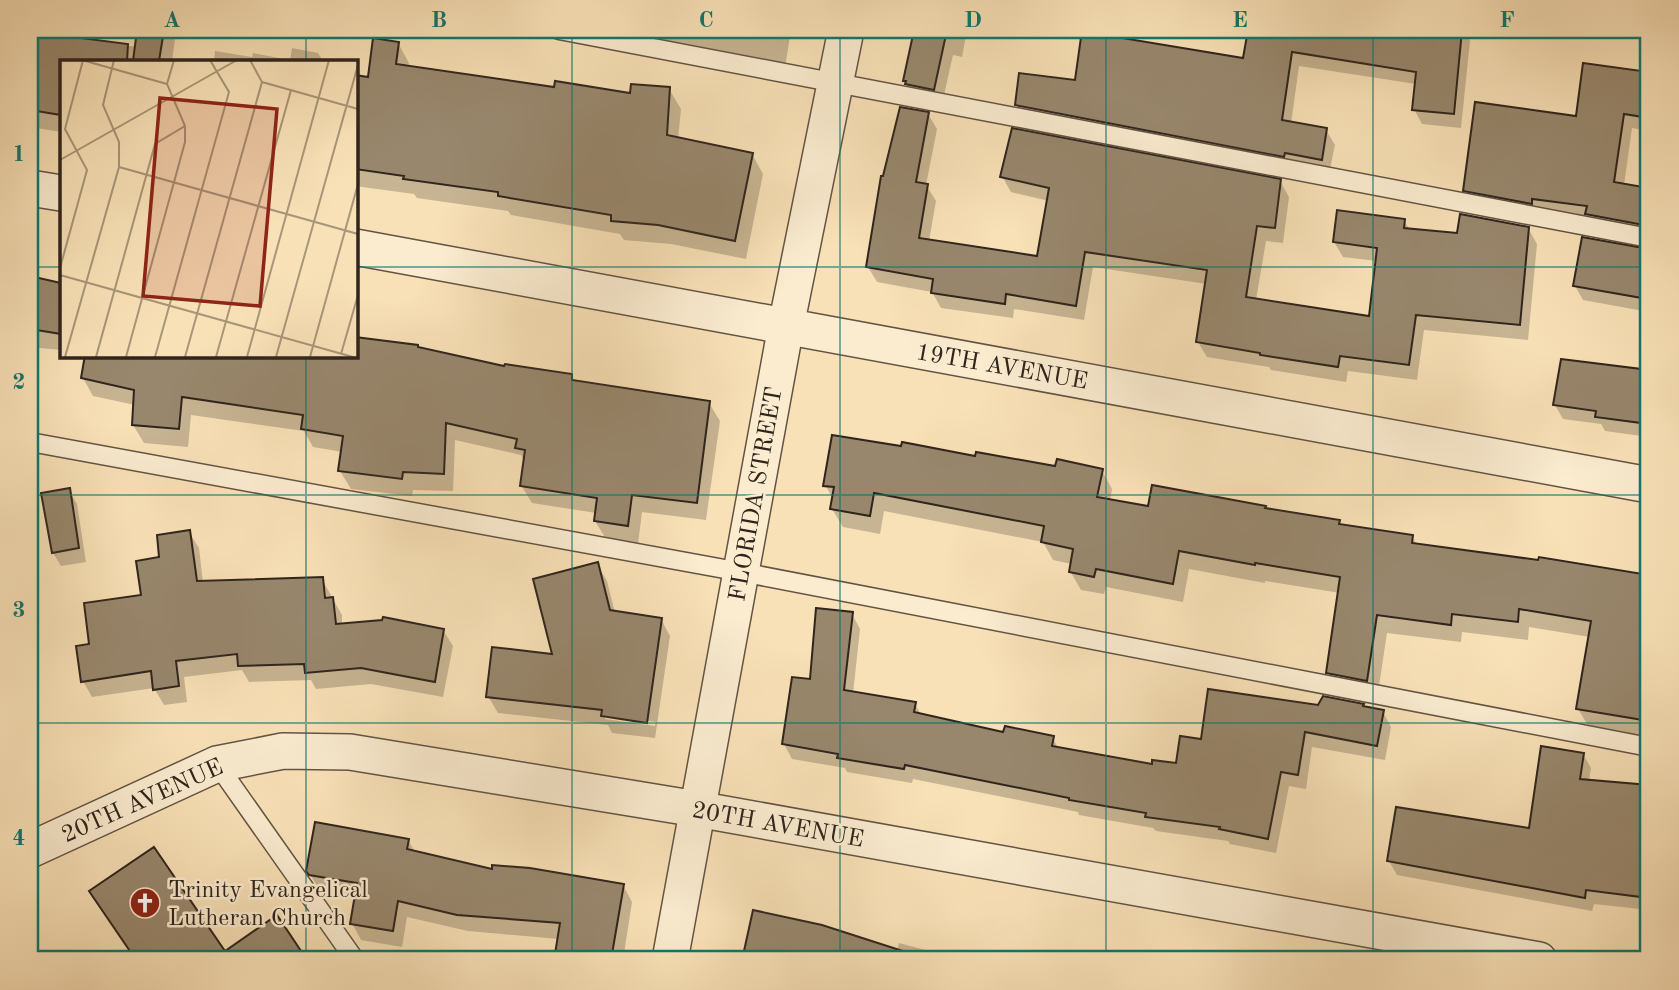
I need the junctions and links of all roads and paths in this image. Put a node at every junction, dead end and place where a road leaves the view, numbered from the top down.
1 (559, 30) edge
2 (846, 30) edge
3 (835, 82) junction
4 (30, 188) edge
5 (60, 193) edge
6 (1649, 238) edge
7 (357, 247) edge
8 (786, 326) junction
9 (30, 442) edge
10 (1649, 485) edge
11 (741, 572) junction
12 (1649, 747) edge
13 (217, 764) junction
14 (697, 809) junction
15 (30, 850) edge
16 (355, 960) edge
17 (670, 960) edge
18 (1539, 960) edge

1 - 3 lane
2 - 3 street, FLORIDA STREET
3 - 6 lane
3 - 8 street, FLORIDA STREET
4 - 5 street
7 - 8 street, 19TH AVENUE
8 - 10 street, 19TH AVENUE
8 - 11 street, FLORIDA STREET
9 - 11 lane
11 - 12 lane
11 - 14 street, FLORIDA STREET
13 - 14 street, 20TH AVENUE
13 - 15 street, 20TH AVENUE
13 - 16 lane
14 - 17 street, FLORIDA STREET
14 - 18 street, 20TH AVENUE

